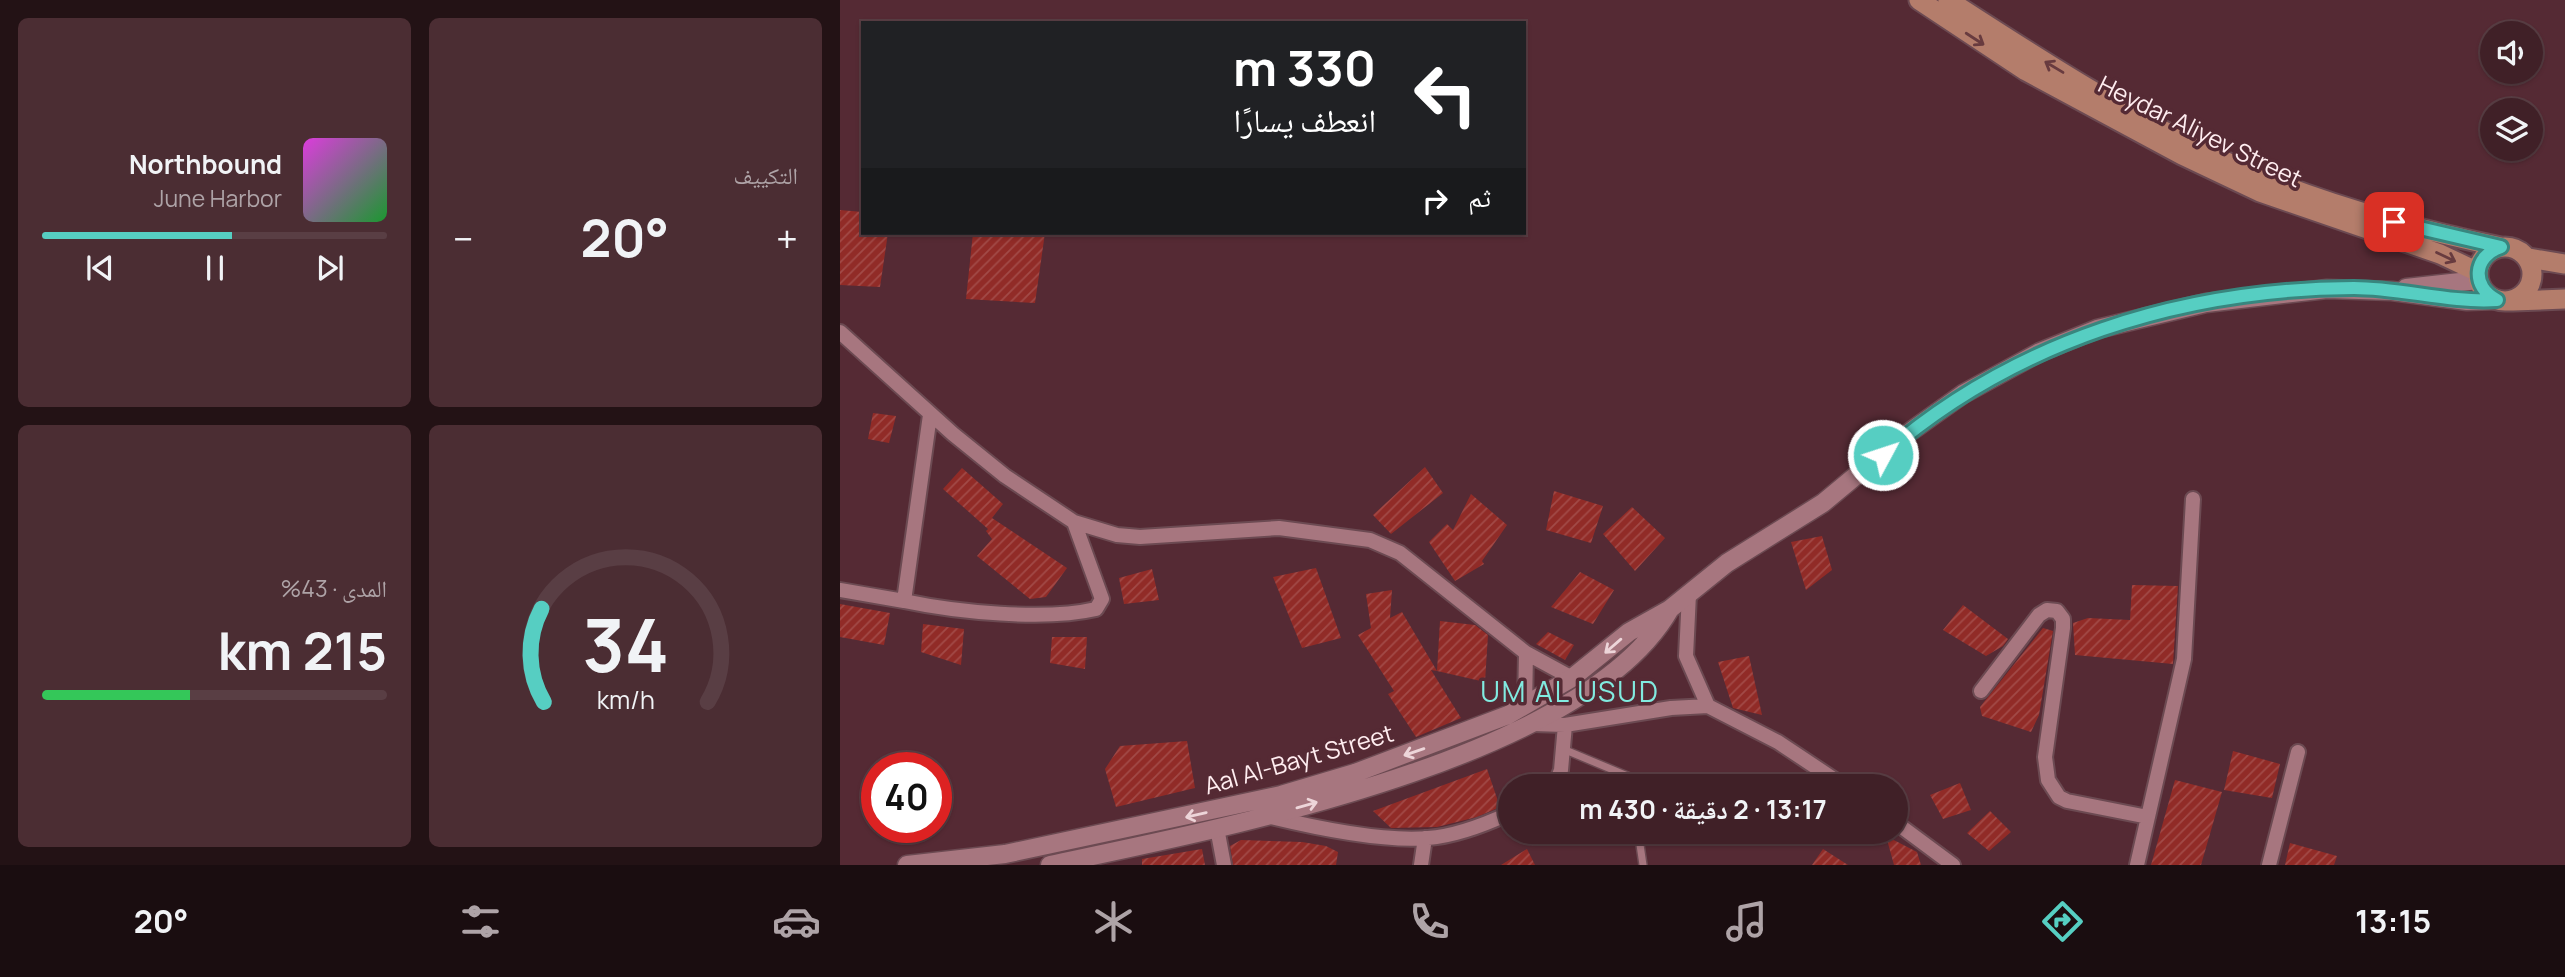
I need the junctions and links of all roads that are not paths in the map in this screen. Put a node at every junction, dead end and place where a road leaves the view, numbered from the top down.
1 (1919, 0) edge
2 (1948, 0) edge
3 (1968, 6) edge
4 (2501, 247) junction
5 (2528, 258) junction
6 (2565, 264) edge
7 (2478, 276) junction
8 (2392, 290) junction
9 (2565, 299) edge
10 (2504, 301) junction
11 (840, 332) edge
12 (930, 415) junction
13 (2193, 499) dead end
14 (1074, 522) junction
15 (840, 590) edge
16 (1689, 594) junction
17 (904, 601) junction
18 (1670, 609) junction
19 (1526, 653) junction
20 (1572, 678) junction
21 (1981, 691) dead end
22 (1525, 706) junction
23 (1709, 706) junction
24 (1533, 724) junction
25 (1565, 725) junction
26 (1486, 734) junction
27 (1563, 749) junction
28 (2298, 752) dead end
29 (1558, 774) edge
30 (1623, 774) edge
31 (1826, 774) edge
32 (1267, 817) junction
33 (2148, 817) junction
34 (1498, 819) edge
35 (1217, 828) junction
36 (1908, 832) edge
37 (1425, 838) junction
38 (1640, 844) edge
39 (907, 865) edge
40 (1050, 865) edge
41 (1224, 865) edge
42 (1421, 865) edge
43 (1643, 865) edge
44 (1953, 865) edge
45 (2137, 865) edge
46 (2269, 865) edge

1 -> 7 main road, Heydar Aliyev Street
2 - 3 main road, Heydar Aliyev Street
4 -> 3 main road, Heydar Aliyev Street
4 - 5 main road
4 - 7 main road
5 - 6 main road
5 - 10 main road
7 - 8 street, Aal Al-Bayt Street
7 - 10 main road
8 - 10 street, Aal Al-Bayt Street
8 - 16 street, Aal Al-Bayt Street
9 - 10 main road
11 - 12 street
12 - 14 street
12 - 17 street
13 - 33 street
14 - 17 street
14 - 19 street
15 - 17 street
16 - 18 street, Aal Al-Bayt Street
16 - 23 street
18 -> 20 street, Aal Al-Bayt Street
18 - 24 street, Aal Al-Bayt Street
19 - 20 street
19 - 22 street
20 - 22 street, Aal Al-Bayt Street
21 - 33 street
22 - 26 street, Aal Al-Bayt Street
23 - 25 street
23 - 31 street
24 - 25 street
24 - 26 street, Aal Al-Bayt Street
25 - 27 street
32 -> 26 street, Aal Al-Bayt Street
26 -> 39 street, Aal Al-Bayt Street
27 - 29 street
27 - 30 lane
28 - 46 street
32 - 35 street, Aal Al-Bayt Street
32 - 37 street
33 - 45 street
34 - 37 street
35 - 40 street, Aal Al-Bayt Street
35 - 41 street
36 - 44 street
37 - 42 street
38 - 43 lane

